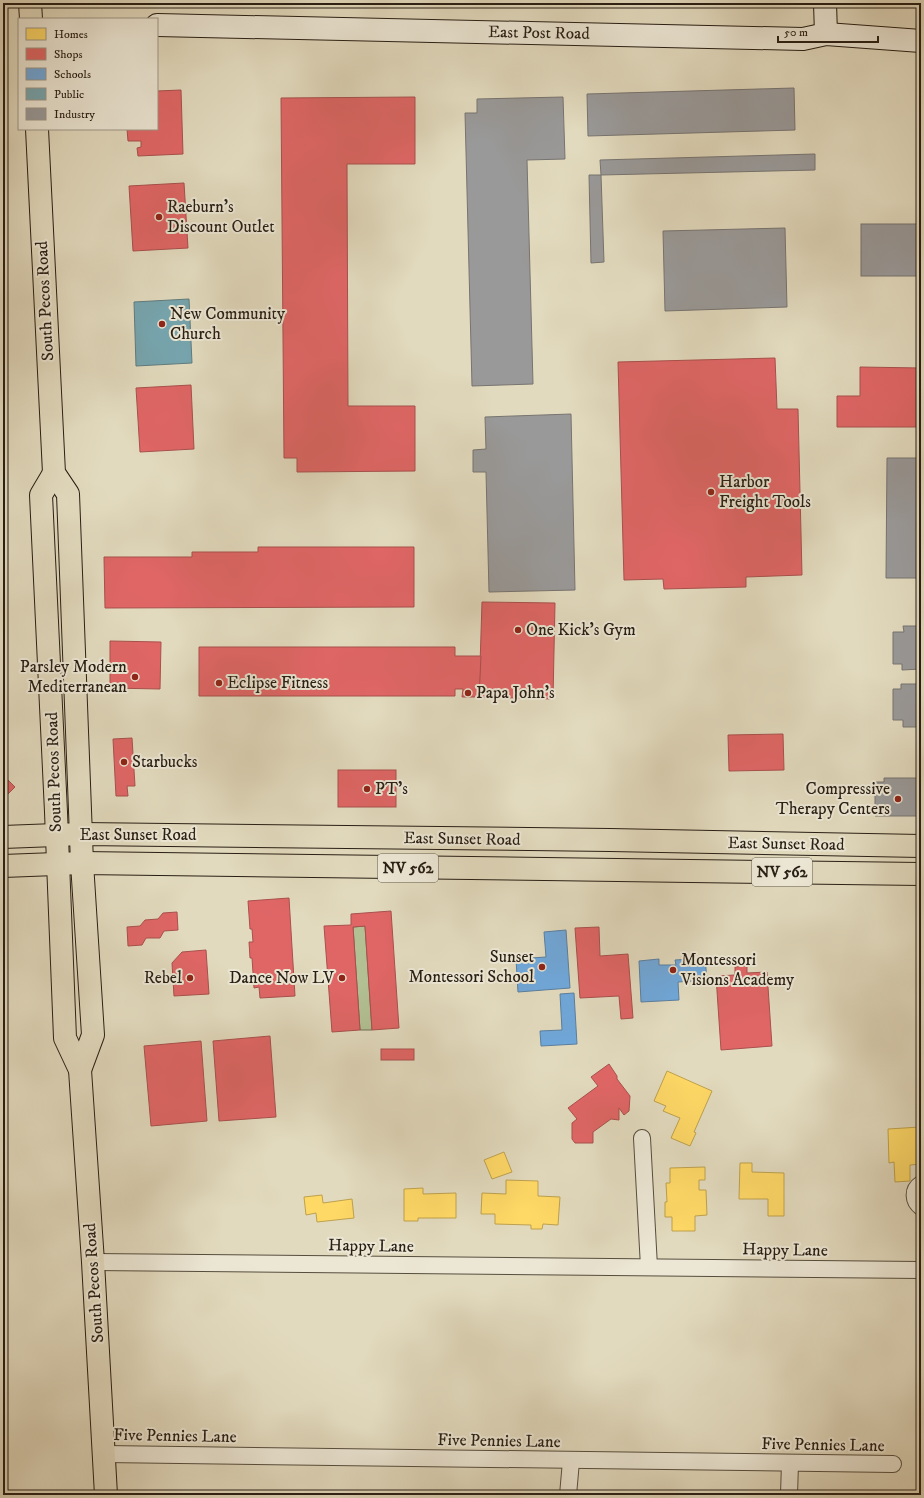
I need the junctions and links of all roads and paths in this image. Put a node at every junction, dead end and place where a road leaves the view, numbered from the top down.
1 (30, 3) edge
2 (825, 3) edge
3 (31, 18) edge
4 (158, 25) edge
5 (826, 34) junction
6 (921, 41) edge
7 (37, 130) edge
8 (54, 473) junction
9 (82, 834) junction
10 (57, 835) junction
11 (3, 837) edge
12 (459, 839) junction
13 (563, 840) junction
14 (830, 845) junction
15 (853, 845) junction
16 (921, 846) edge
17 (58, 864) junction
18 (82, 864) junction
19 (3, 866) edge
20 (340, 867) junction
21 (475, 868) junction
22 (830, 873) junction
23 (853, 873) junction
24 (921, 874) edge
25 (80, 1070) junction
26 (642, 1138) dead end
27 (921, 1184) edge
28 (921, 1207) edge
29 (93, 1262) junction
30 (649, 1267) junction
31 (921, 1270) edge
32 (104, 1454) junction
33 (571, 1461) junction
34 (790, 1463) junction
35 (893, 1464) dead end
36 (106, 1495) edge
37 (568, 1495) edge
38 (790, 1495) edge

1 - 3 main road
2 - 5 street
4 - 5 street, East Post Road
5 - 6 street, East Post Road
7 - 8 main road, South Pecos Road
8 - 9 main road, South Pecos Road
8 - 10 main road, South Pecos Road
9 - 10 main road, East Sunset Road / NV 562
9 - 12 main road, East Sunset Road / NV 562
9 - 18 main road, South Pecos Road
10 - 11 main road, East Sunset Road / NV 562
10 - 17 main road, South Pecos Road
12 - 13 main road, East Sunset Road / NV 562
12 - 20 main road
13 - 14 main road, East Sunset Road / NV 562
13 - 21 main road
14 - 15 main road, East Sunset Road / NV 562
14 - 22 main road
15 - 16 main road, East Sunset Road / NV 562
15 - 23 main road
17 - 18 main road, East Sunset Road / NV 562
17 - 19 main road, East Sunset Road / NV 562
17 - 25 main road, South Pecos Road
18 - 20 main road, East Sunset Road / NV 562
18 - 25 main road, South Pecos Road
20 - 21 main road, East Sunset Road / NV 562
21 - 22 main road, East Sunset Road / NV 562
22 - 23 main road, East Sunset Road / NV 562
23 - 24 main road, East Sunset Road / NV 562
25 - 29 main road, South Pecos Road
26 - 30 street
27 - 28 street
29 - 30 street, Happy Lane
29 - 32 main road, South Pecos Road
30 - 31 street, Happy Lane
32 - 33 street, Five Pennies Lane
32 - 36 main road, South Pecos Road
33 - 34 street, Five Pennies Lane
33 - 37 street
34 - 35 street, Five Pennies Lane
34 - 38 street

